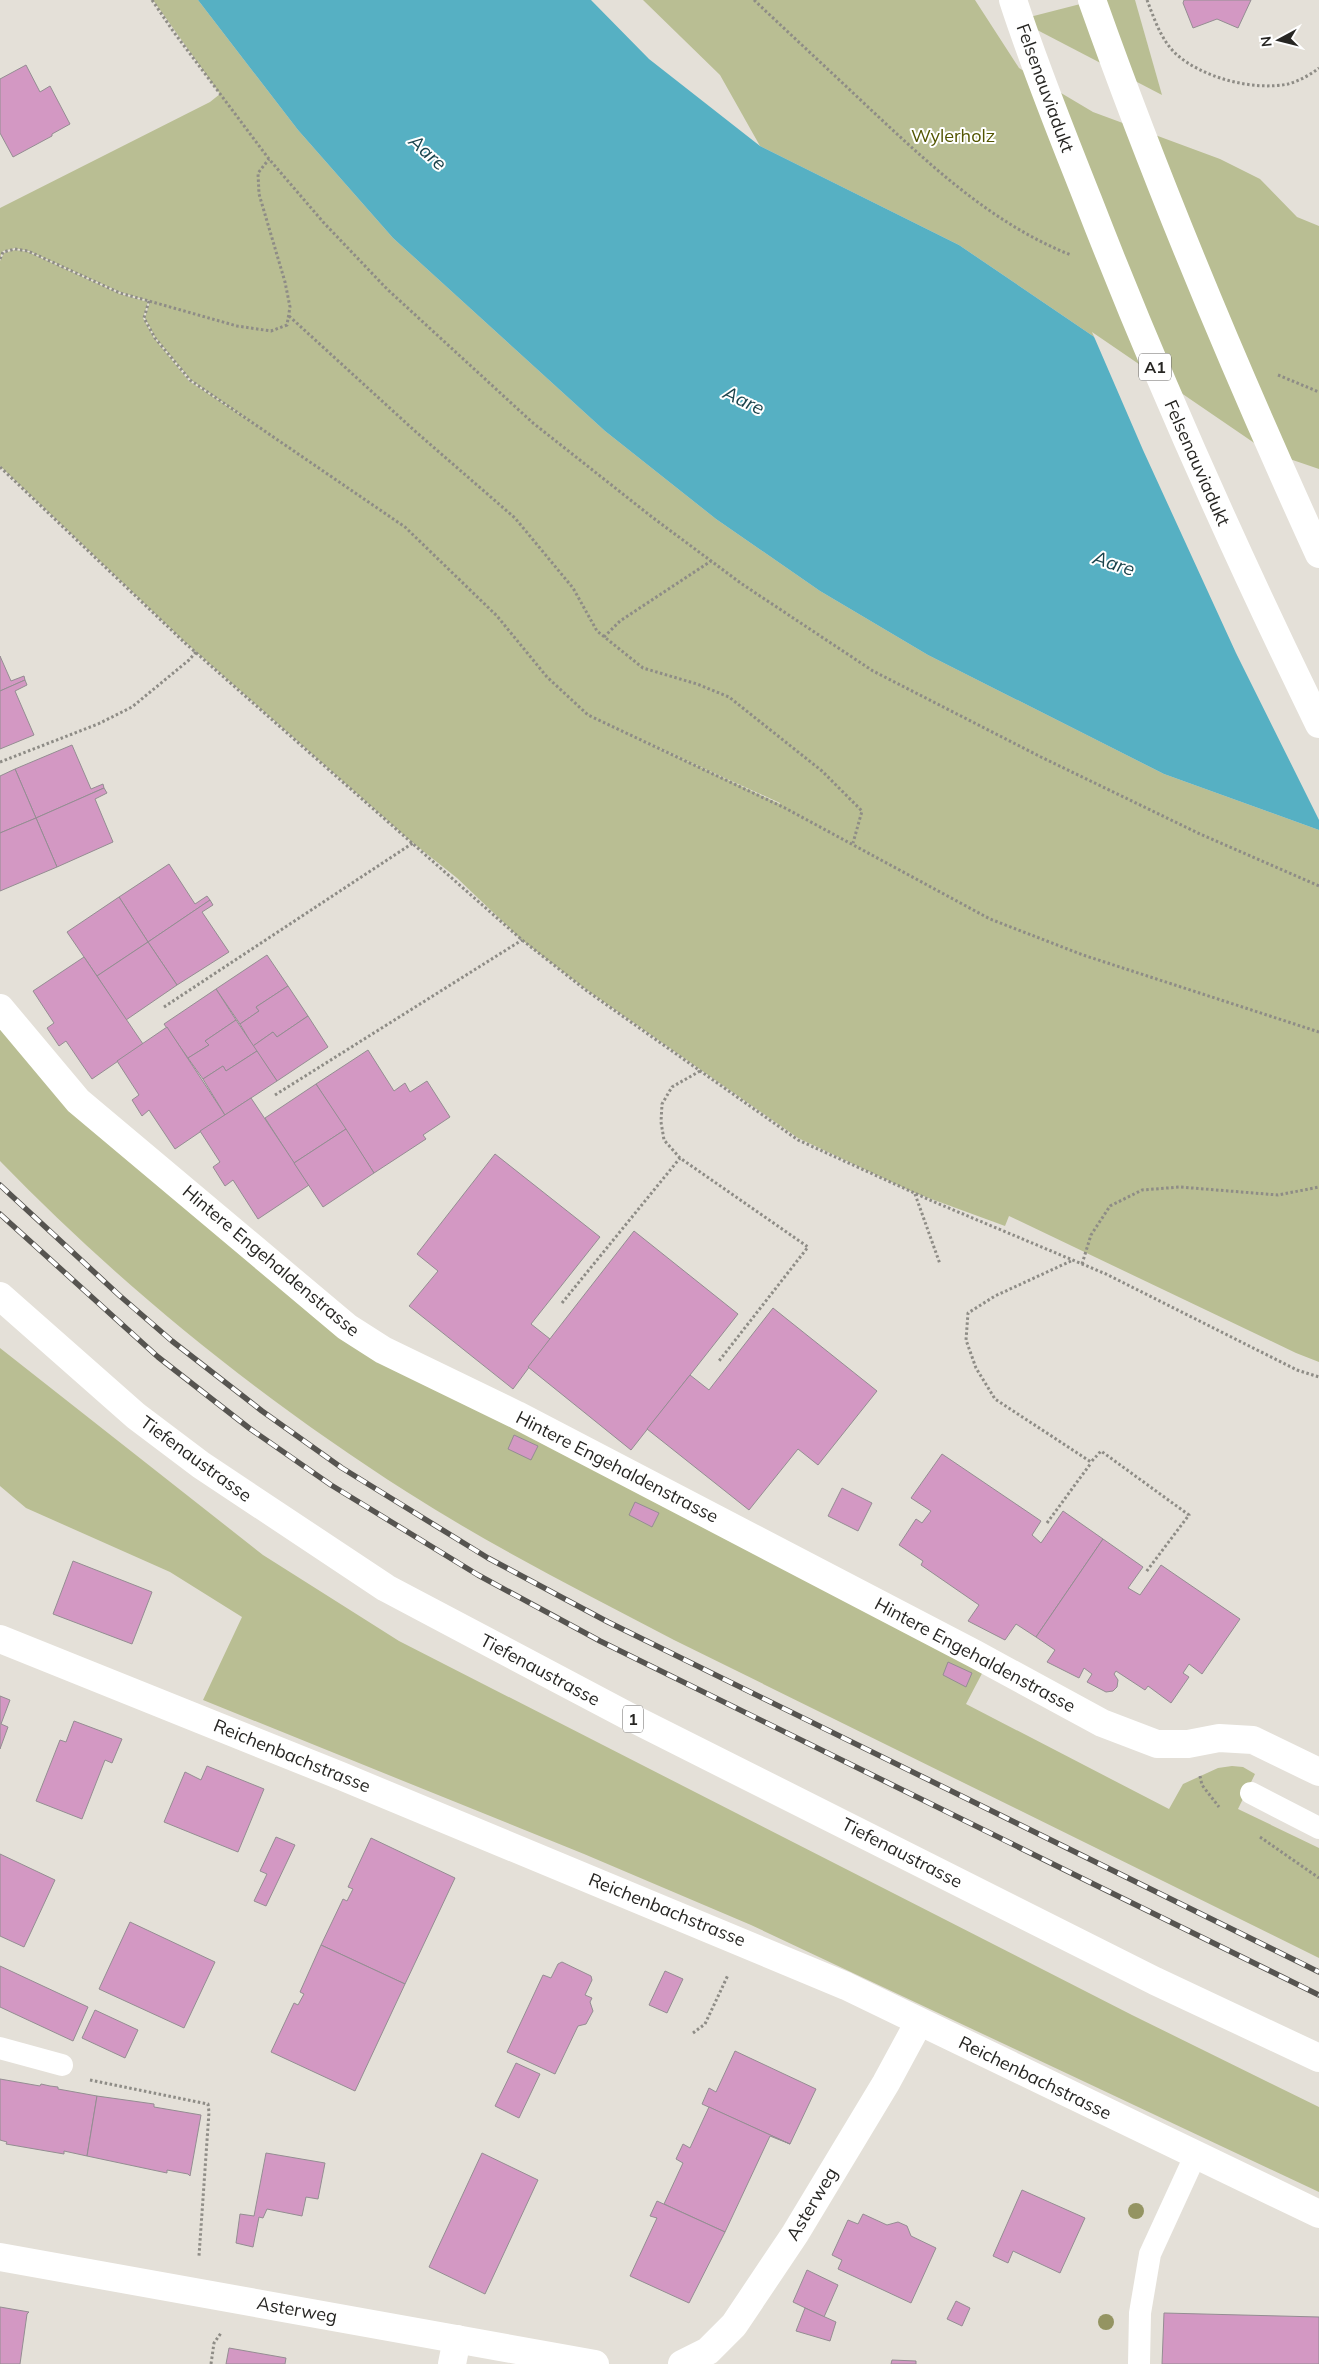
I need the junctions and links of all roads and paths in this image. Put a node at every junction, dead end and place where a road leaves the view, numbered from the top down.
1 (152, 0) edge
2 (754, 0) edge
3 (1013, 0) edge
4 (1092, 0) edge
5 (1147, 0) edge
6 (1319, 68) edge
7 (269, 159) junction
8 (1004, 222) dead end
9 (0, 259) edge
10 (149, 301) junction
11 (289, 316) junction
12 (1295, 383) dead end
13 (1319, 392) edge
14 (0, 467) edge
15 (1319, 554) edge
16 (711, 561) junction
17 (604, 637) junction
18 (196, 652) junction
19 (1319, 724) edge
20 (0, 762) edge
21 (413, 843) junction
22 (853, 844) junction
23 (1319, 886) edge
24 (522, 940) junction
25 (164, 1007) dead end
26 (0, 1008) edge
27 (1319, 1032) edge
28 (700, 1071) junction
29 (275, 1095) dead end
30 (680, 1158) junction
31 (1319, 1187) edge
32 (915, 1193) junction
33 (1071, 1261) junction
34 (940, 1264) dead end
35 (1082, 1264) junction
36 (0, 1296) edge
37 (562, 1303) dead end
38 (719, 1361) dead end
39 (1319, 1377) edge
40 (1091, 1462) junction
41 (1047, 1523) dead end
42 (1146, 1572) dead end
43 (0, 1639) edge
44 (1319, 1772) edge
45 (1251, 1793) dead end
46 (1319, 1828) edge
47 (732, 1966) dead end
48 (919, 2022) junction
49 (693, 2033) dead end
50 (0, 2048) edge
51 (1319, 2058) edge
52 (62, 2065) joint
53 (1195, 2156) junction
54 (1319, 2214) edge
55 (0, 2257) edge
56 (199, 2263) dead end
57 (221, 2334) dead end
58 (455, 2352) edge
59 (210, 2364) edge
60 (594, 2364) edge
61 (682, 2364) edge
62 (1139, 2364) edge

1 - 7 path
2 - 8 path
3 - 19 main road, Felsenauviadukt / A1
4 - 15 main road
5 - 6 path
7 - 11 path
7 - 16 path
9 - 10 path
10 - 11 path
10 - 22 path
11 - 17 path
12 - 13 path
14 - 18 path
16 - 17 path
16 - 23 path
17 - 22 path
18 - 20 path
18 - 21 path
21 - 24 path
21 - 25 path
22 - 27 path
24 - 28 path
24 - 29 path
26 - 44 main road, Hintere Engehaldenstrasse
28 - 30 path
28 - 32 path
30 - 37 path
30 - 38 path
31 - 35 path
32 - 33 path
32 - 34 path
33 - 35 path
33 - 40 path
35 - 39 path
36 - 51 main road, Tiefenaustrasse / 1
40 - 41 path
40 - 42 path
43 - 48 main road, Reichenbachstrasse
45 - 46 lane
47 - 49 path
48 - 53 main road, Reichenbachstrasse
48 - 61 main road, Asterweg
50 - 52 lane
52 - 56 path
53 - 54 main road, Reichenbachstrasse
53 - 62 lane
55 - 58 main road, Asterweg
57 - 59 path
58 - 60 main road, Asterweg

